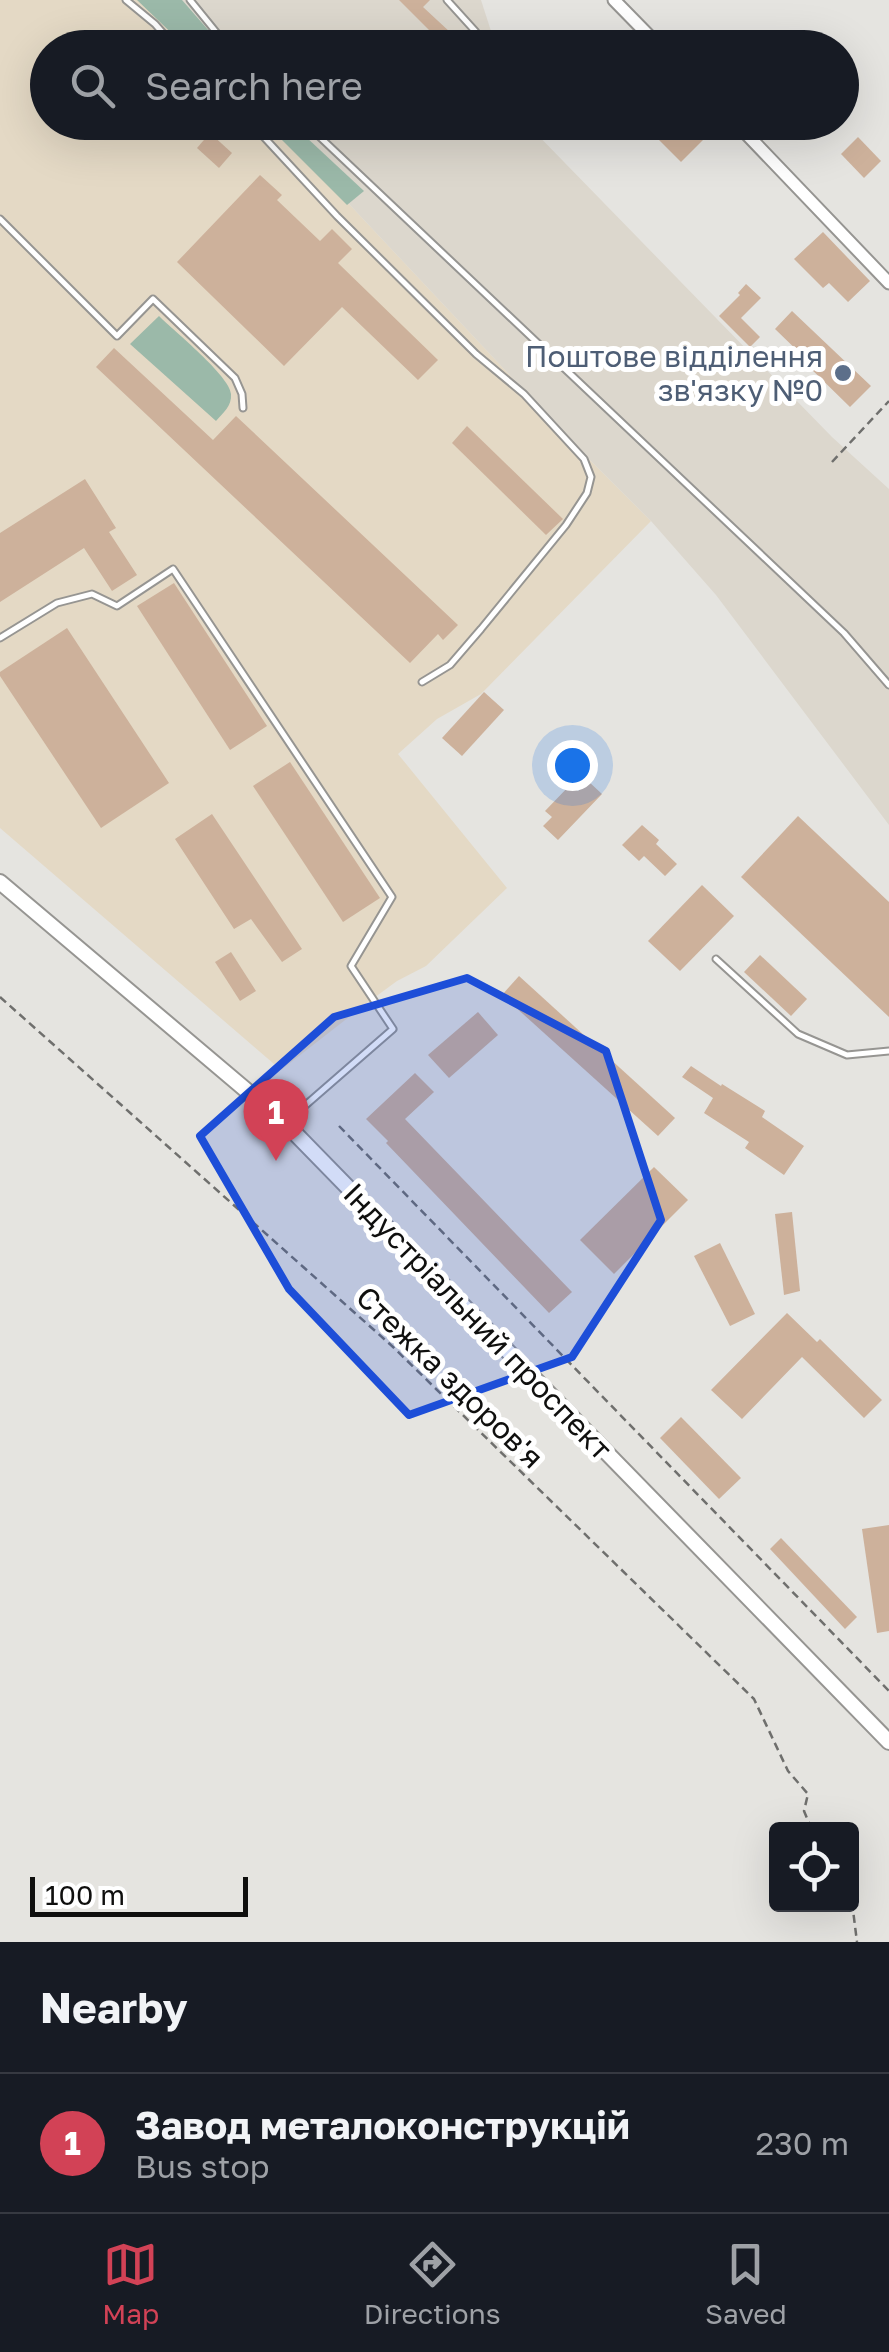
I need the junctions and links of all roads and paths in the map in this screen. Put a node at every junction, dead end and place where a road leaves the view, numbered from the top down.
1 (126, 0) edge
2 (190, 0) edge
3 (447, 0) edge
4 (614, 0) edge
5 (160, 30) edge
6 (214, 30) edge
7 (474, 30) edge
8 (643, 30) edge
9 (267, 140) edge
10 (323, 140) edge
11 (752, 140) edge
12 (0, 219) edge
13 (889, 283) edge
14 (889, 401) edge
15 (243, 408) dead end
16 (832, 462) dead end
17 (0, 638) edge
18 (422, 682) dead end
19 (889, 685) edge
20 (0, 882) edge
21 (716, 959) dead end
22 (0, 997) edge
23 (889, 1051) edge
24 (285, 1123) junction
25 (339, 1126) dead end
26 (889, 1692) edge
27 (889, 1742) edge
28 (809, 1822) edge
29 (853, 1912) edge
30 (857, 1942) edge

1 - 5 lane
2 - 6 lane
3 - 7 lane
4 - 8 street
9 - 18 lane
10 - 19 lane
11 - 13 street
12 - 15 lane
14 - 16 path
17 - 24 lane
20 - 24 street, Індустріальний проспект
21 - 23 lane
22 - 28 path, Стежка здоров'я
24 - 27 street, Індустріальний проспект
25 - 26 path
29 - 30 path

